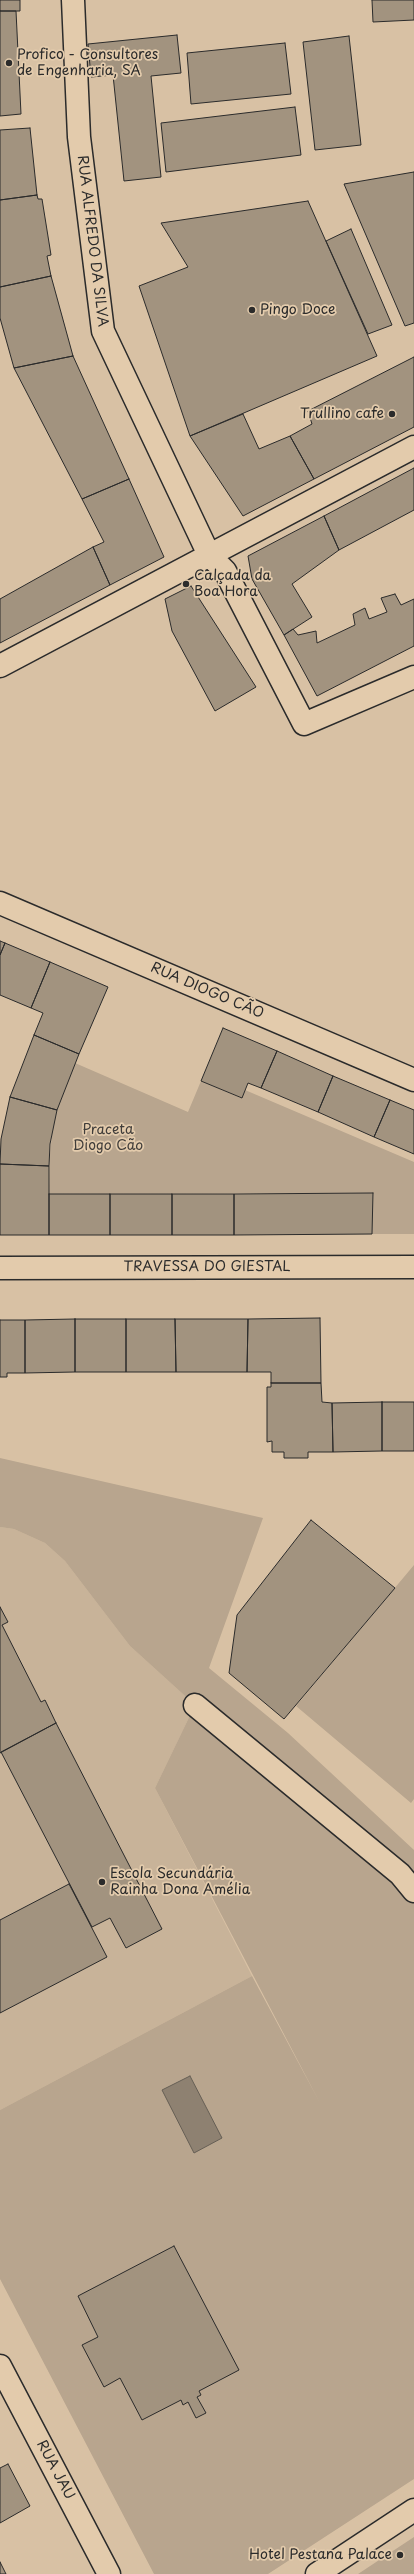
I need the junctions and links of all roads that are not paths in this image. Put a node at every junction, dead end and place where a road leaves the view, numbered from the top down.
1 (73, 0) edge
2 (414, 447) edge
3 (209, 555) junction
4 (0, 666) edge
5 (414, 677) edge
6 (0, 903) edge
7 (414, 1080) edge
8 (414, 1267) edge
9 (0, 1268) edge
10 (195, 1705) dead end
11 (414, 1891) edge
12 (0, 2366) edge
13 (414, 2510) edge
14 (109, 2574) edge
15 (317, 2574) edge

1 - 3 street, RUA ALFREDO DA SILVA
2 - 3 street
3 - 4 street
3 - 5 street, RUA ALFREDO DA SILVA
6 - 7 street, RUA DIOGO CÃO
8 - 9 street, TRAVESSA DO GIESTAL
10 - 11 street
12 - 14 street, RUA JAU
13 - 15 street

